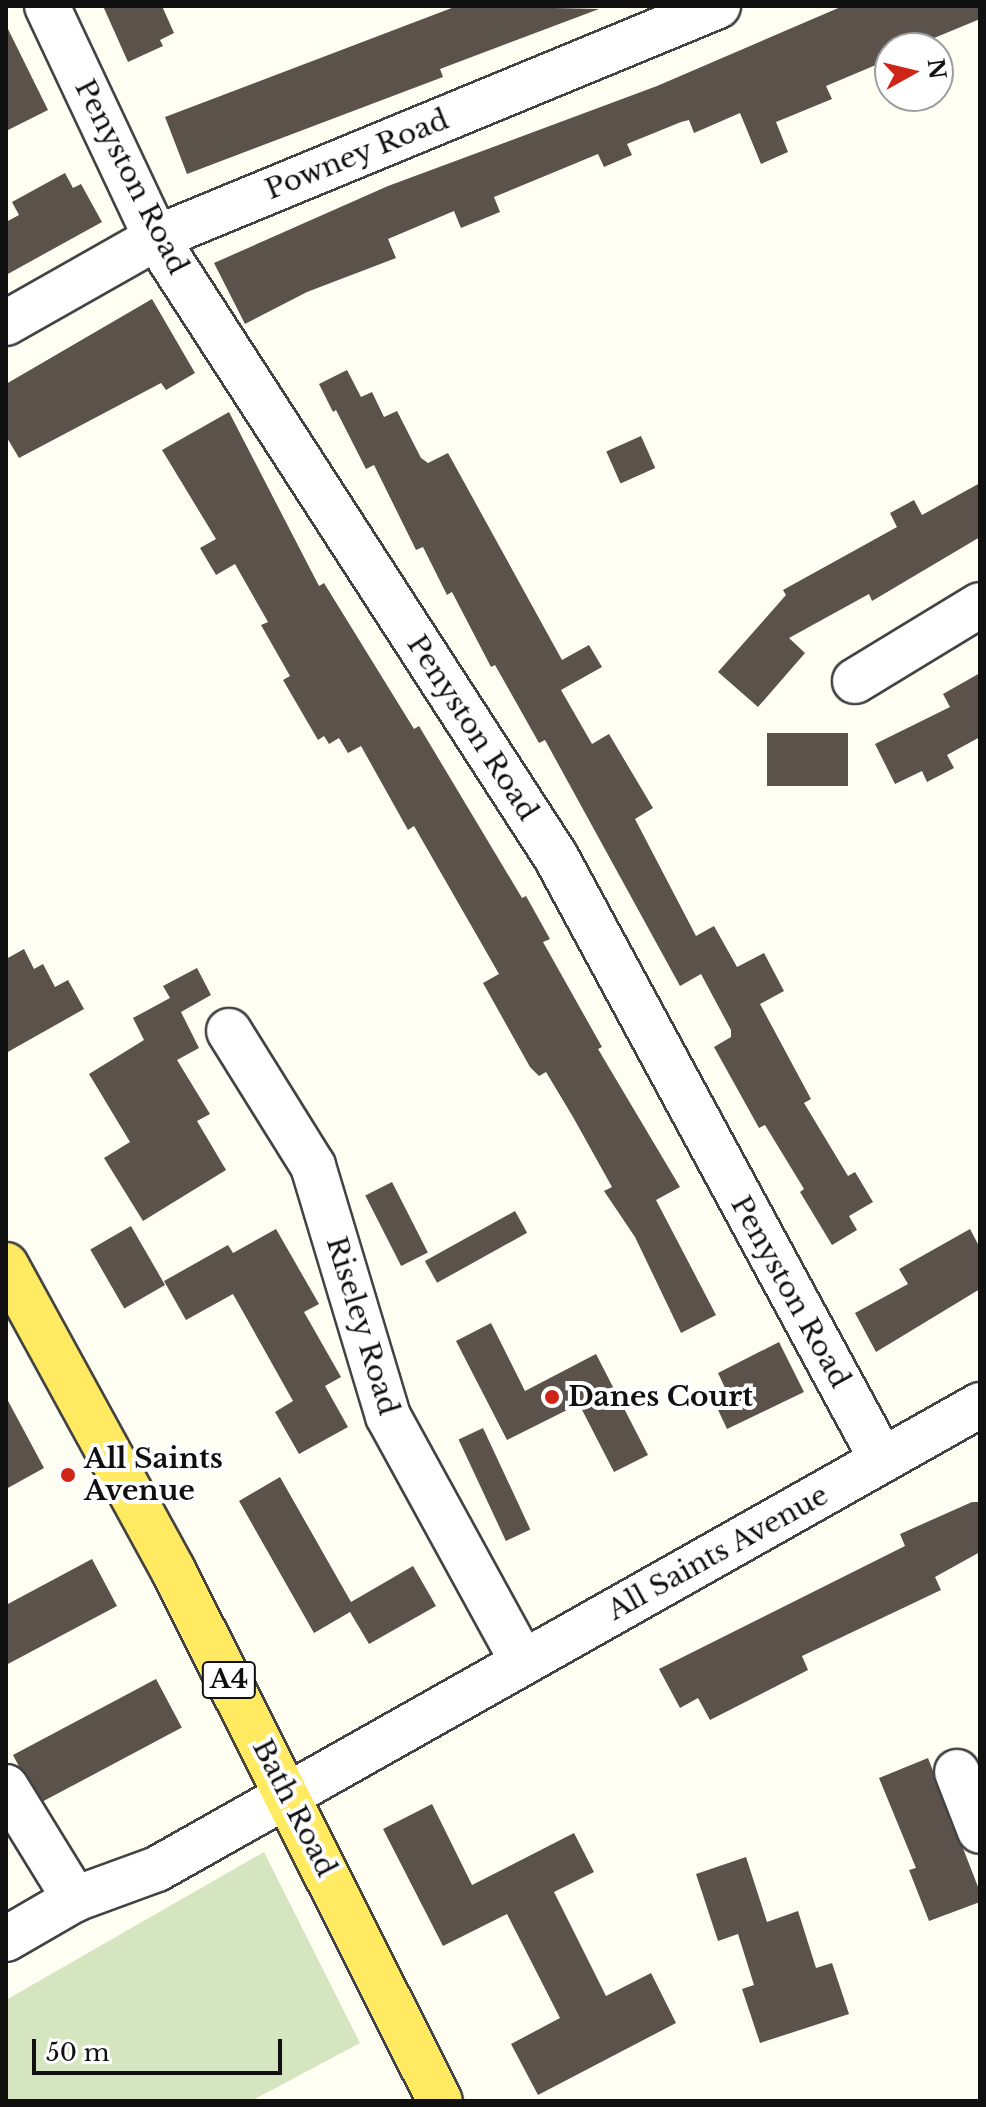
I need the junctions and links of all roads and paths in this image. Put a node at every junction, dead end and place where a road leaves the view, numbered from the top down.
1 (47, 6) edge
2 (718, 6) edge
3 (156, 238) junction
4 (6, 323) edge
5 (980, 605) edge
6 (855, 681) dead end
7 (229, 1031) dead end
8 (6, 1265) edge
9 (980, 1405) edge
10 (882, 1460) junction
11 (523, 1663) junction
12 (957, 1772) dead end
13 (6, 1787) edge
14 (288, 1795) junction
15 (980, 1830) edge
16 (75, 1899) junction
17 (6, 1939) edge
18 (440, 2101) edge

1 - 3 street, Penyston Road
2 - 3 street, Powney Road
3 - 4 street, Powney Road
3 - 10 street, Penyston Road
5 - 6 street
7 - 11 street, Riseley Road
8 - 14 main road, Bath Road / A4
9 - 10 street, All Saints Avenue
10 - 11 street, All Saints Avenue
11 - 14 street, All Saints Avenue
12 - 15 street
13 - 16 street
14 - 16 street, All Saints Avenue
14 - 18 main road, Bath Road / A4
16 - 17 street, All Saints Avenue

